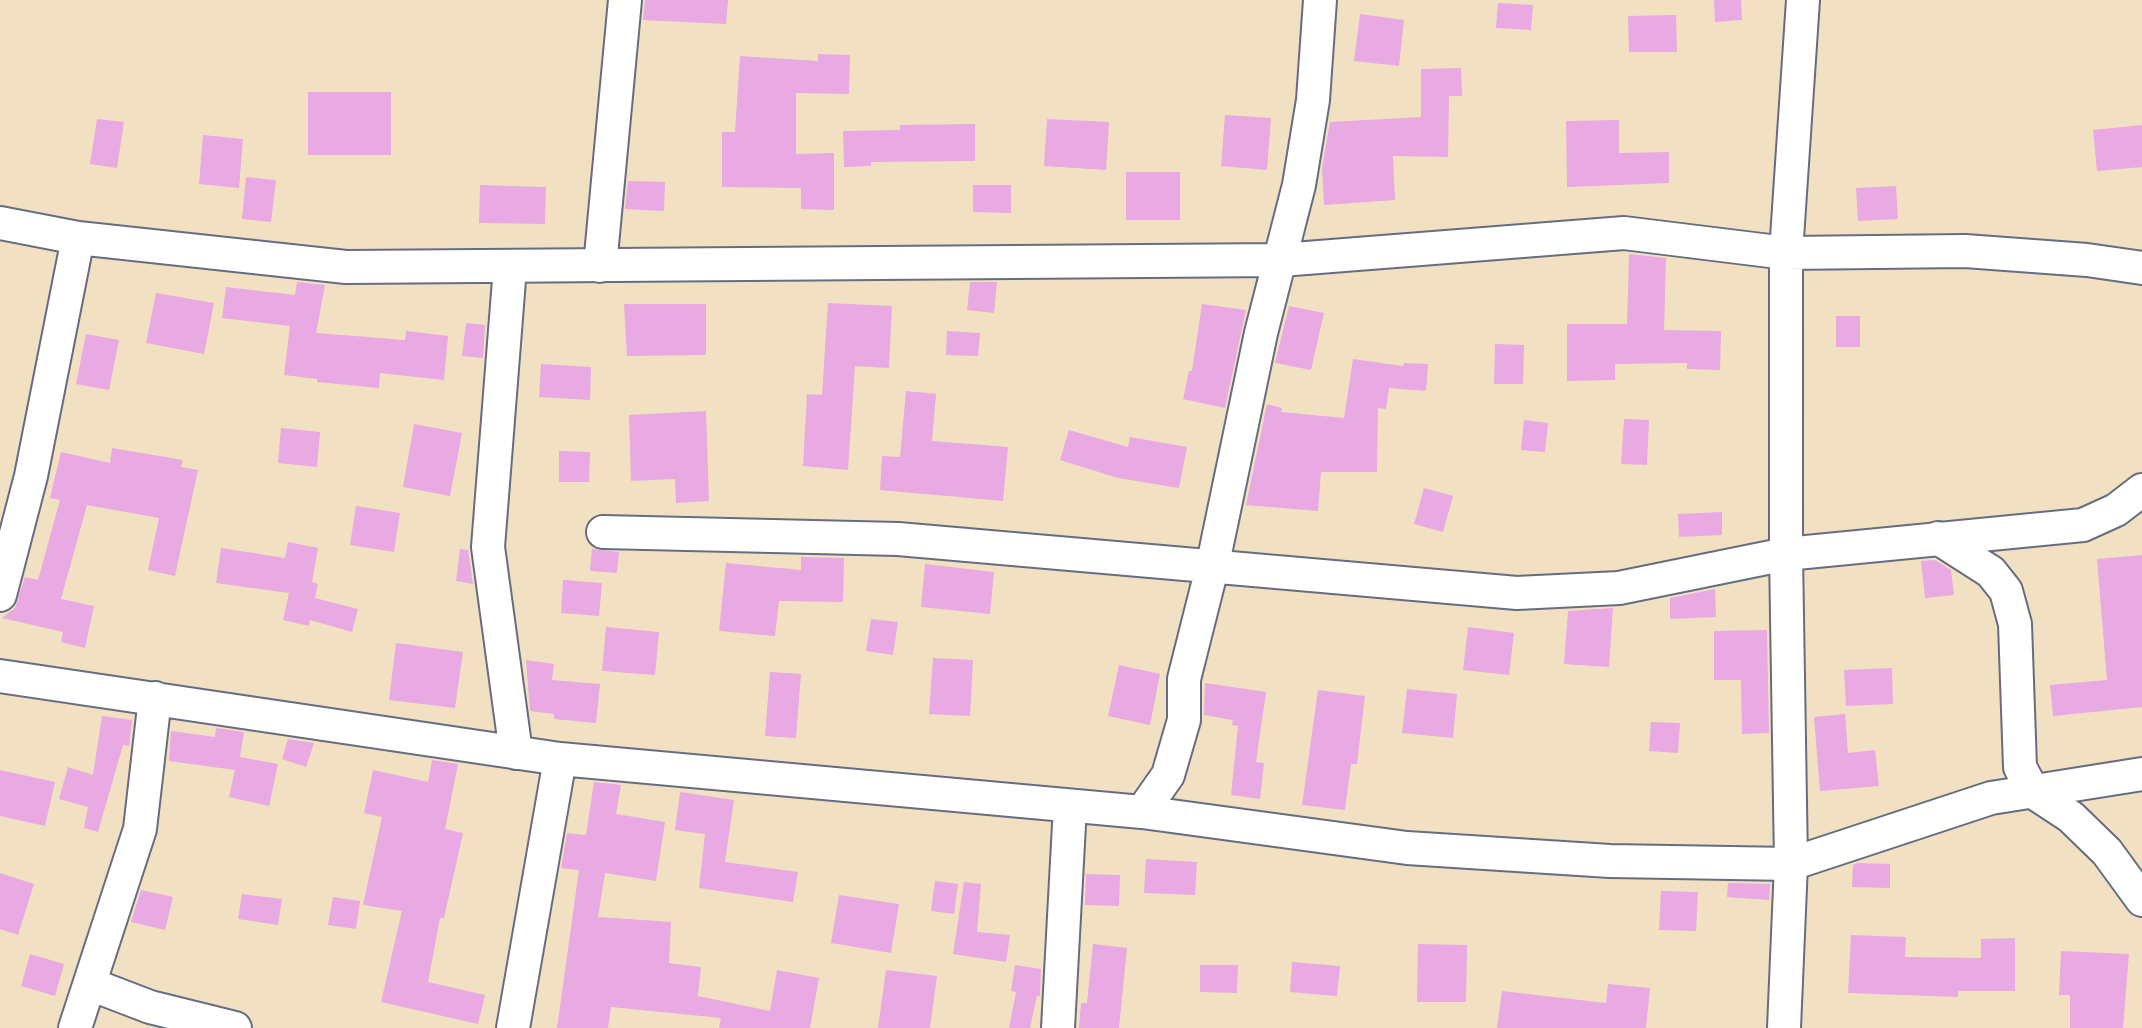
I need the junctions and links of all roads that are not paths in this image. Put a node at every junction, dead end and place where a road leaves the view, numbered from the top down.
1 (624, 0) edge
2 (1320, 0) edge
3 (1803, 0) edge
4 (0, 223) edge
5 (78, 238) junction
6 (1786, 253) junction
7 (1281, 260) junction
8 (600, 266) junction
9 (510, 267) junction
10 (2142, 268) edge
11 (2142, 490) edge
12 (604, 532) dead end
13 (1938, 538) junction
14 (1786, 554) junction
15 (1212, 568) junction
16 (0, 595) edge
17 (0, 676) edge
18 (155, 698) junction
19 (516, 752) junction
20 (560, 759) junction
21 (2142, 774) edge
22 (2033, 792) junction
23 (1070, 806) junction
24 (1142, 812) junction
25 (1791, 864) junction
26 (2142, 900) edge
27 (90, 984) junction
28 (75, 1028) edge
29 (235, 1028) edge
30 (514, 1028) edge
31 (1058, 1028) edge
32 (1784, 1028) edge

1 - 8 street
2 - 7 street
3 - 6 street
4 - 5 street
5 - 9 street
5 - 16 street
6 - 7 street
6 - 10 street
6 - 14 street
7 - 8 street
7 - 15 street
8 - 9 street
9 - 19 street
11 - 13 street
12 - 15 street
13 - 14 street
13 - 22 street
14 - 15 street
14 - 25 street
15 - 24 street
17 - 18 street
18 - 19 street
18 - 27 street
19 - 20 street
20 - 23 street
20 - 30 street
21 - 22 street
22 - 25 street
22 - 26 street
23 - 24 street
23 - 31 street
24 - 25 street
25 - 32 street
27 - 28 street
27 - 29 street

